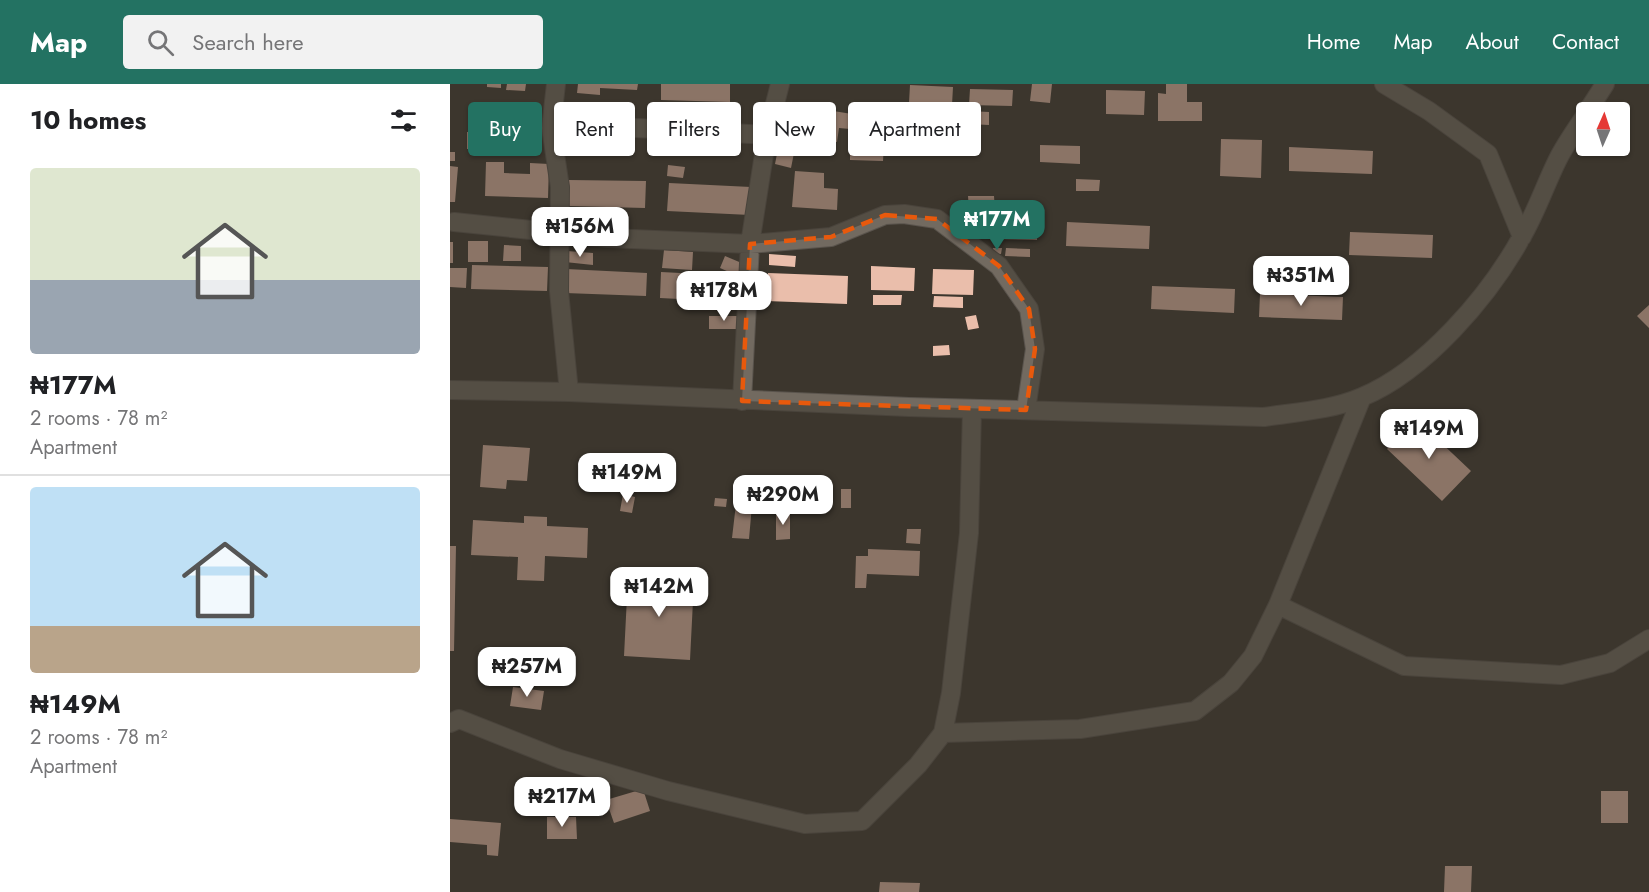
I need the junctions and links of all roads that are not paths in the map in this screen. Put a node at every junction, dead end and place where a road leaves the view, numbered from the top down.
1 (556, 84) edge
2 (780, 84) edge
3 (1384, 84) edge
4 (1605, 84) edge
5 (775, 102) edge
6 (1594, 102) edge
7 (551, 128) junction
8 (1576, 130) edge
9 (753, 134) edge
10 (764, 156) edge
11 (454, 222) dead end
12 (560, 232) junction
13 (1522, 237) junction
14 (750, 244) junction
15 (450, 390) edge
16 (569, 392) junction
17 (1362, 397) junction
18 (742, 401) junction
19 (972, 409) junction
20 (1026, 410) junction
21 (1278, 605) junction
22 (1649, 639) edge
23 (450, 723) edge
24 (944, 733) junction

1 - 7 street
2 - 5 street
3 - 13 street
4 - 6 street
7 - 9 street
7 - 12 street
8 - 13 street
10 - 14 street
11 - 12 street
12 - 14 street
12 - 16 street
13 - 17 street
14 - 18 street
14 - 20 street
15 - 16 street
16 - 18 street
17 - 20 street
17 - 21 street
18 - 19 street
19 - 20 street
19 - 24 street
21 - 22 street
21 - 24 street
23 - 24 street

